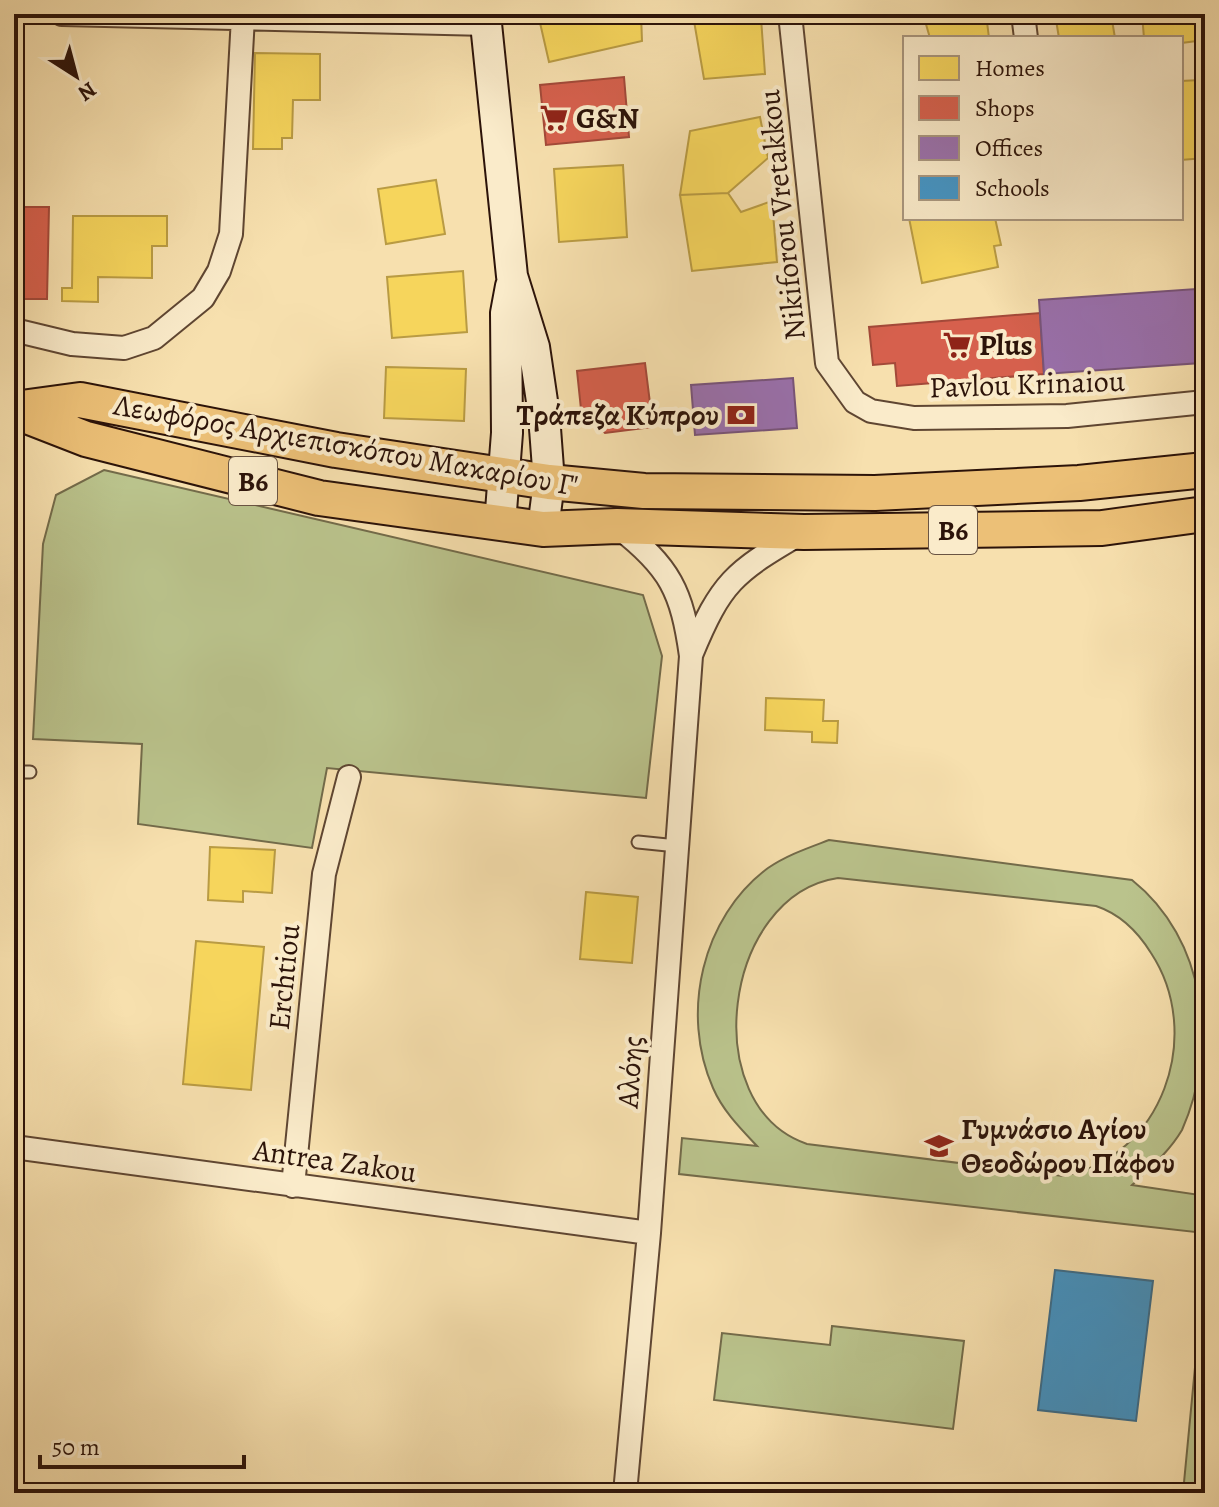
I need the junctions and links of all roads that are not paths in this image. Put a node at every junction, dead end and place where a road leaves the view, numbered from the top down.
1 (62, 14) edge
2 (790, 14) edge
3 (1023, 14) edge
4 (243, 17) junction
5 (486, 19) edge
6 (1026, 36) edge
7 (512, 276) junction
8 (14, 330) edge
9 (855, 402) joint
10 (1205, 402) edge
11 (14, 410) edge
12 (1205, 470) edge
13 (504, 476) junction
14 (549, 482) junction
15 (1205, 514) edge
16 (500, 524) junction
17 (617, 526) junction
18 (543, 529) junction
19 (804, 532) junction
20 (691, 656) junction
21 (14, 772) edge
22 (30, 772) dead end
23 (349, 777) dead end
24 (638, 842) dead end
25 (677, 846) junction
26 (14, 1147) edge
27 (293, 1186) junction
28 (649, 1233) junction
29 (625, 1493) edge

1 - 4 street
2 - 9 street, Nikiforou Vretakkou
3 - 6 street
4 - 5 street
4 - 8 street
5 - 7 main road
7 - 13 main road
7 - 14 main road
9 - 10 street, Pavlou Krinaiou
11 - 13 main road, Λεωφόρος Αρχιεπισκόπου Μακαρίου Γ' / B6
11 - 16 main road, Λεωφόρος Αρχιεπισκόπου Μακαρίου Γ' / B6
12 - 14 main road, Λεωφόρος Αρχιεπισκόπου Μακαρίου Γ' / B6
13 - 14 main road, Λεωφόρος Αρχιεπισκόπου Μακαρίου Γ' / B6
13 - 16 main road
14 - 18 main road
15 - 19 main road, Λεωφόρος Αρχιεπισκόπου Μακαρίου Γ' / B6
16 - 18 main road, Λεωφόρος Αρχιεπισκόπου Μακαρίου Γ' / B6
17 - 18 main road, Λεωφόρος Αρχιεπισκόπου Μακαρίου Γ' / B6
17 - 19 main road, Λεωφόρος Αρχιεπισκόπου Μακαρίου Γ' / B6
17 - 20 street, Αλόης
19 - 20 street, Αλόης
20 - 25 street, Αλόης
21 - 22 lane
23 - 27 street, Erchtiou
24 - 25 lane
25 - 28 street, Αλόης
26 - 27 street, Antrea Zakou
27 - 28 street, Antrea Zakou
28 - 29 street, Αλόης

